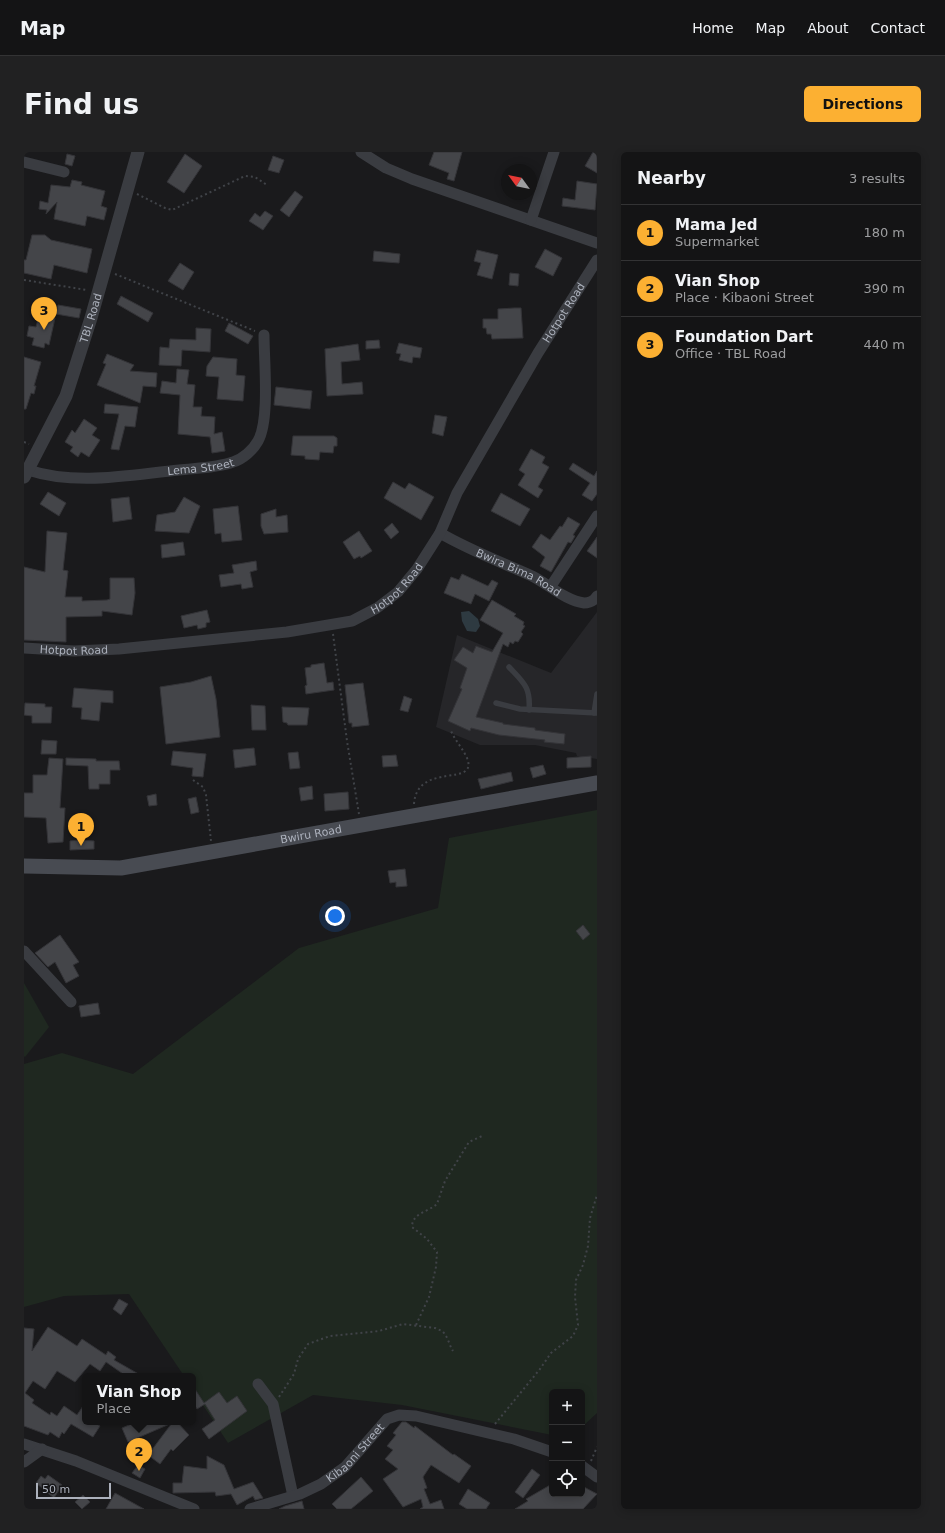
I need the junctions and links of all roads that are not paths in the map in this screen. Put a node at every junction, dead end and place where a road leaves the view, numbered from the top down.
1 (138, 152) edge
2 (363, 152) edge
3 (554, 152) edge
4 (24, 162) edge
5 (64, 172) dead end
6 (532, 220) junction
7 (597, 243) edge
8 (597, 260) edge
9 (264, 335) road end
10 (26, 473) edge
11 (597, 516) edge
12 (440, 533) junction
13 (551, 586) junction
14 (597, 596) edge
15 (24, 648) edge
16 (509, 667) dead end
17 (597, 694) edge
18 (496, 704) dead end
19 (529, 710) junction
20 (595, 713) edge
21 (597, 784) edge
22 (24, 866) edge
23 (24, 951) edge
24 (71, 1002) dead end
25 (258, 1384) dead end
26 (24, 1444) edge
27 (42, 1449) junction
28 (549, 1451) edge
29 (24, 1462) edge
30 (585, 1469) edge
31 (597, 1477) edge
32 (293, 1496) junction
33 (194, 1509) edge
34 (250, 1509) edge

1 - 10 street, TBL Road
2 - 6 street
3 - 6 street
4 - 5 street
6 - 7 street
8 - 12 street, Hotpot Road
9 - 10 street, Lema Street
11 - 13 street
12 - 13 street, Bwira Bima Road
12 - 15 street, Hotpot Road
13 - 14 street, Bwira Bima Road
16 - 19 lane
17 - 20 lane
18 - 19 lane
19 - 20 lane
21 - 22 main road, Bwiru Road
23 - 24 street
25 - 32 street
26 - 27 street
27 - 29 street
27 - 33 street
28 - 32 street, Kibaoni Street
30 - 31 street
32 - 34 street, Kibaoni Street

